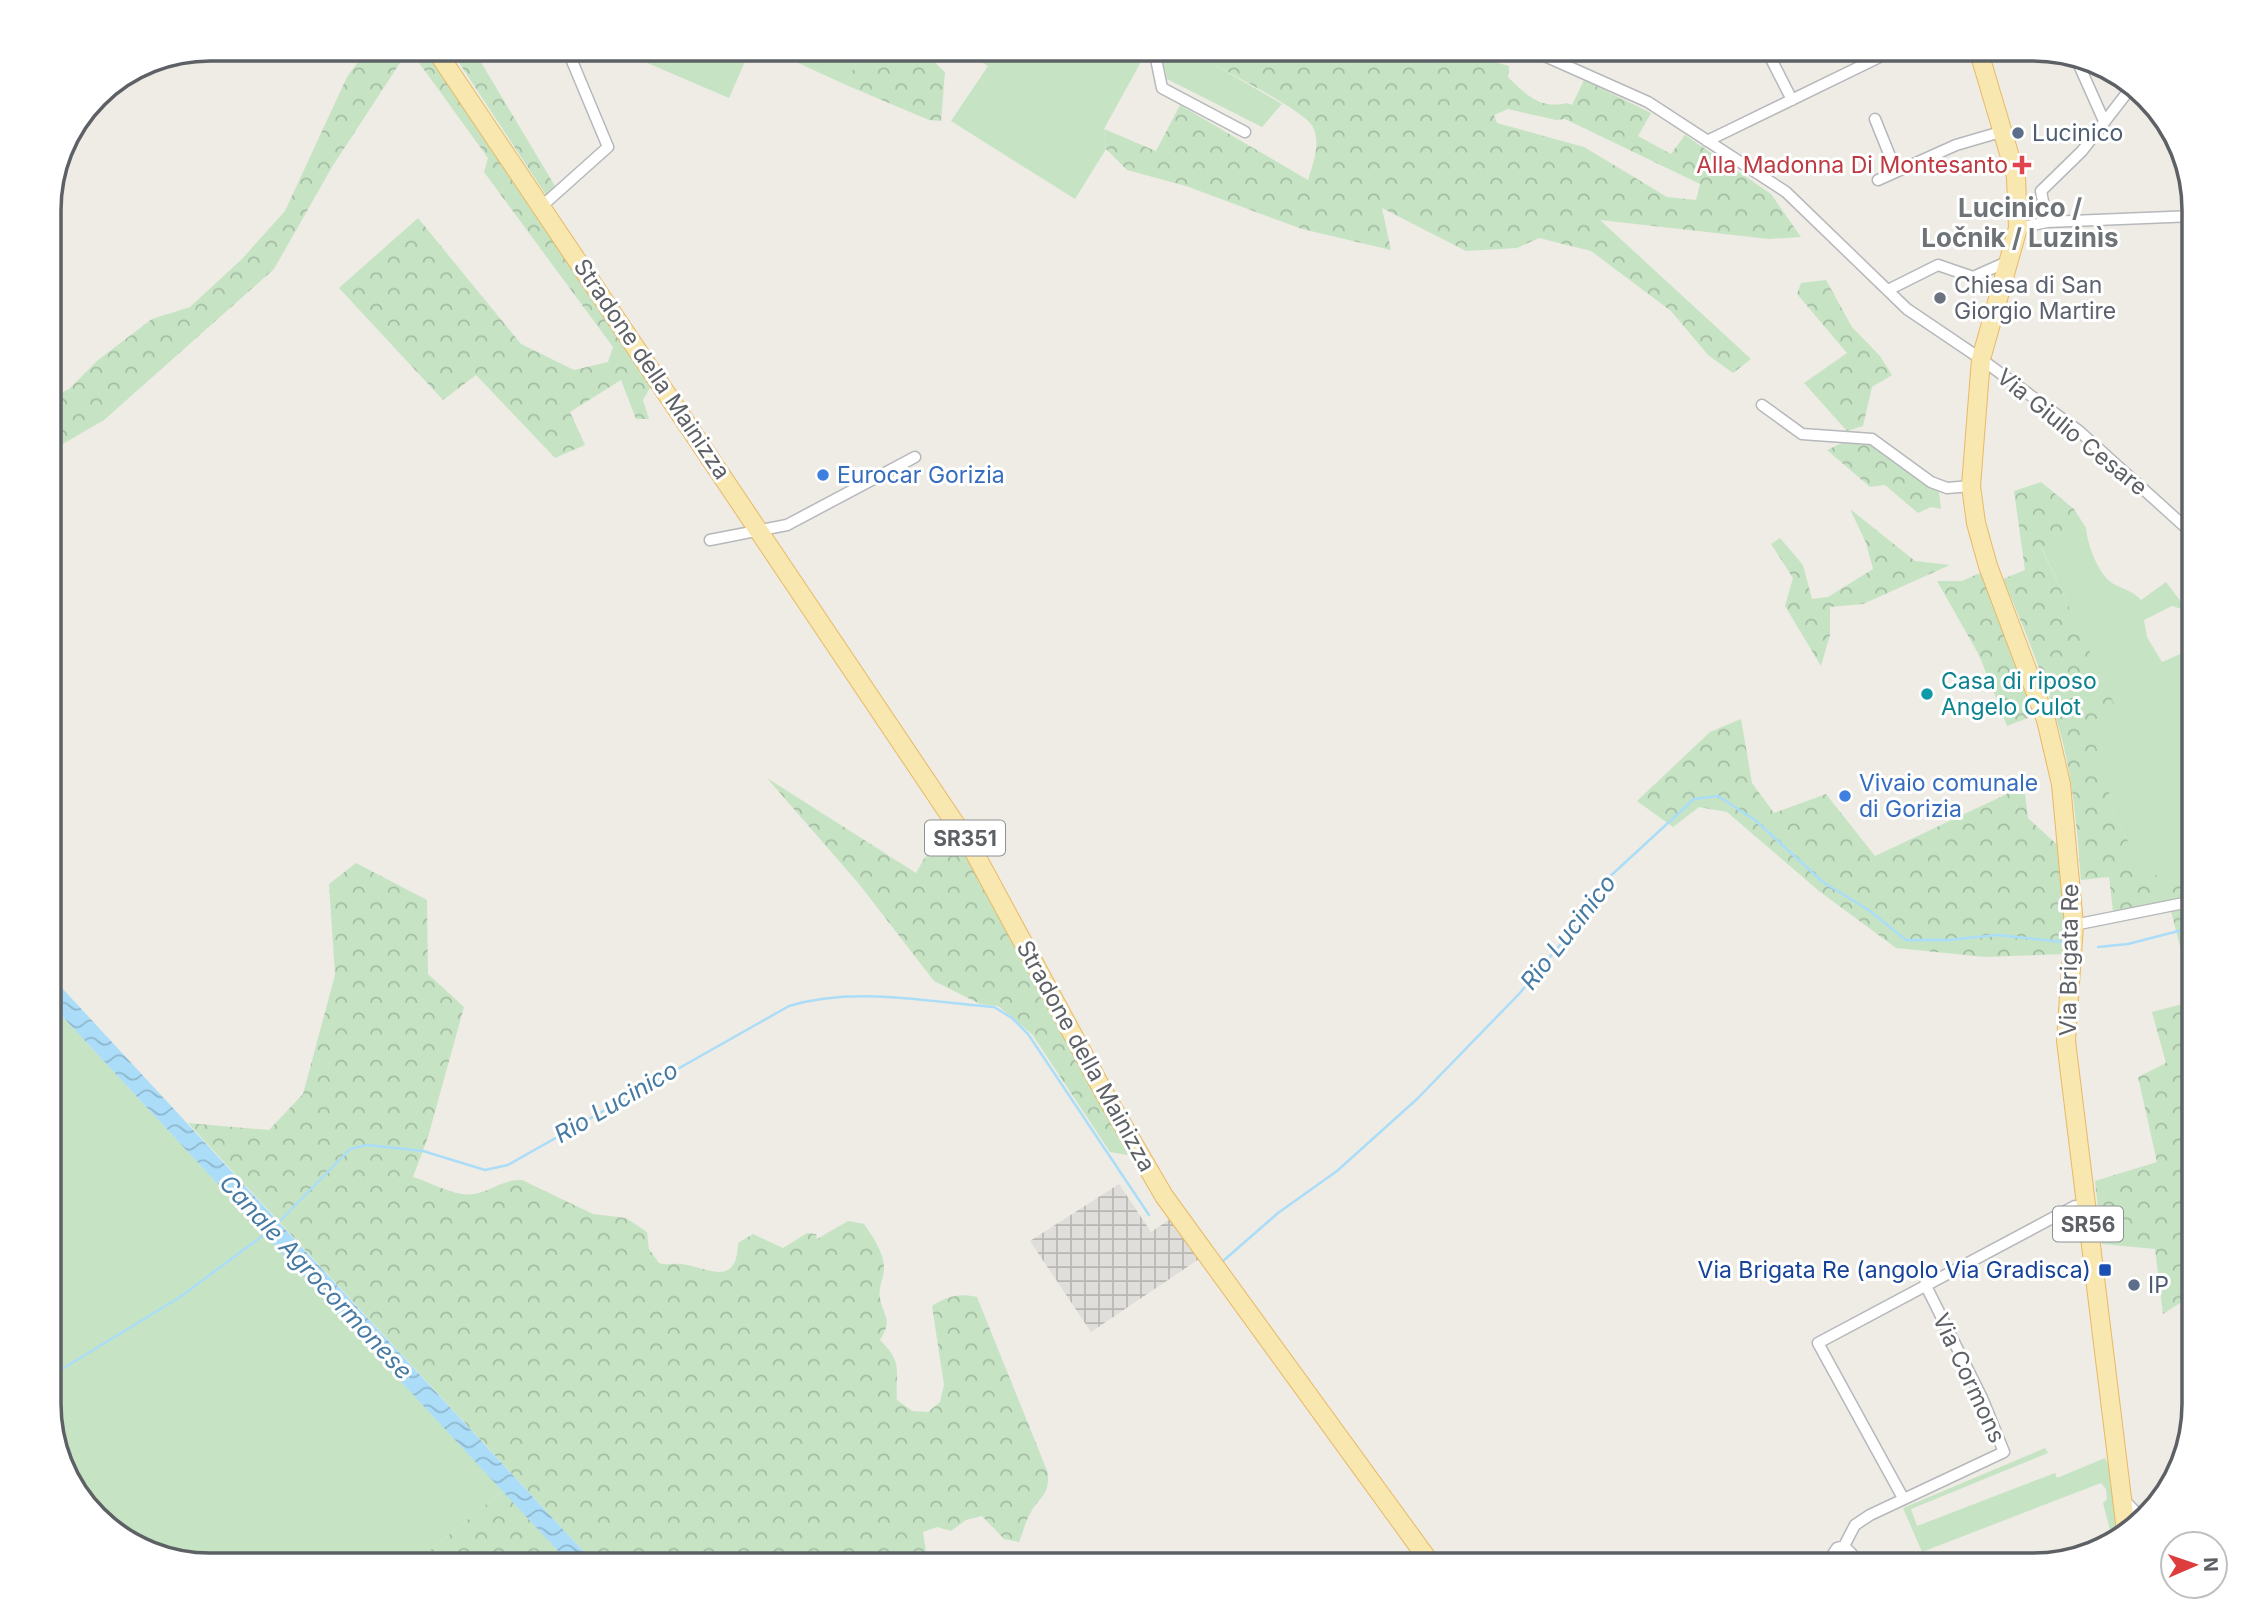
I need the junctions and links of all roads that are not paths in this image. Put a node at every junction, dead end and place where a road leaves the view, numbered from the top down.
1 (1157, 61) edge
2 (1557, 61) edge
3 (1772, 61) edge
4 (1871, 61) edge
5 (1982, 61) edge
6 (444, 62) edge
7 (572, 62) edge
8 (2081, 69) edge
9 (2126, 94) edge
10 (1792, 100) junction
11 (1875, 119) dead end
12 (2104, 121) junction
13 (2004, 131) junction
14 (1245, 132) dead end
15 (1707, 141) junction
16 (1896, 171) junction
17 (1878, 180) dead end
18 (2041, 191) junction
19 (2018, 194) junction
20 (542, 206) junction
21 (2182, 216) edge
22 (2047, 222) junction
23 (2018, 228) junction
24 (2009, 261) junction
25 (1888, 290) junction
26 (1981, 359) junction
27 (1762, 405) dead end
28 (915, 457) dead end
29 (1971, 486) junction
30 (2182, 524) edge
31 (762, 532) junction
32 (710, 540) dead end
33 (2182, 904) edge
34 (2074, 935) junction
35 (2075, 1206) dead end
36 (1925, 1284) junction
37 (1903, 1498) junction
38 (2122, 1501) junction
39 (2134, 1513) edge
40 (2125, 1521) edge
41 (1844, 1546) junction
42 (1423, 1553) edge
43 (1834, 1553) edge
44 (1851, 1553) edge

1 - 14 street
2 - 15 street, Via Giulio Cesare
3 - 10 street
4 - 10 street
5 - 13 main road, SR56
6 - 20 main road, Stradone della Mainizza / SR351
7 - 20 street
8 - 12 street
9 - 12 street
10 - 15 street
11 - 16 street
12 - 18 street
13 - 16 street
13 - 19 main road, SR56
15 - 25 street, Via Giulio Cesare
16 - 17 street
18 - 19 street
18 - 22 street
19 - 23 main road, SR56
20 - 31 main road, Stradone della Mainizza / SR351
21 - 22 street
22 - 23 street
23 - 24 main road, SR56
24 - 25 street
24 - 26 main road, SR56
25 - 26 street, Via Giulio Cesare
26 - 29 main road, Via Brigata Re / SR56
26 - 30 street, Via Giulio Cesare
27 - 29 street
28 - 31 street
29 - 34 main road, Via Brigata Re / SR56
31 - 32 street
31 - 42 main road, Stradone della Mainizza / SR351
33 - 34 street
34 - 38 main road, Via Brigata Re / SR56
35 - 36 street
36 - 37 street, Via Cormons
36 - 37 street
37 - 41 street, Via Cormons
38 - 39 street
38 - 40 main road, Via Brigata Re / SR56
41 - 43 street, Via Cormons
41 - 44 street

